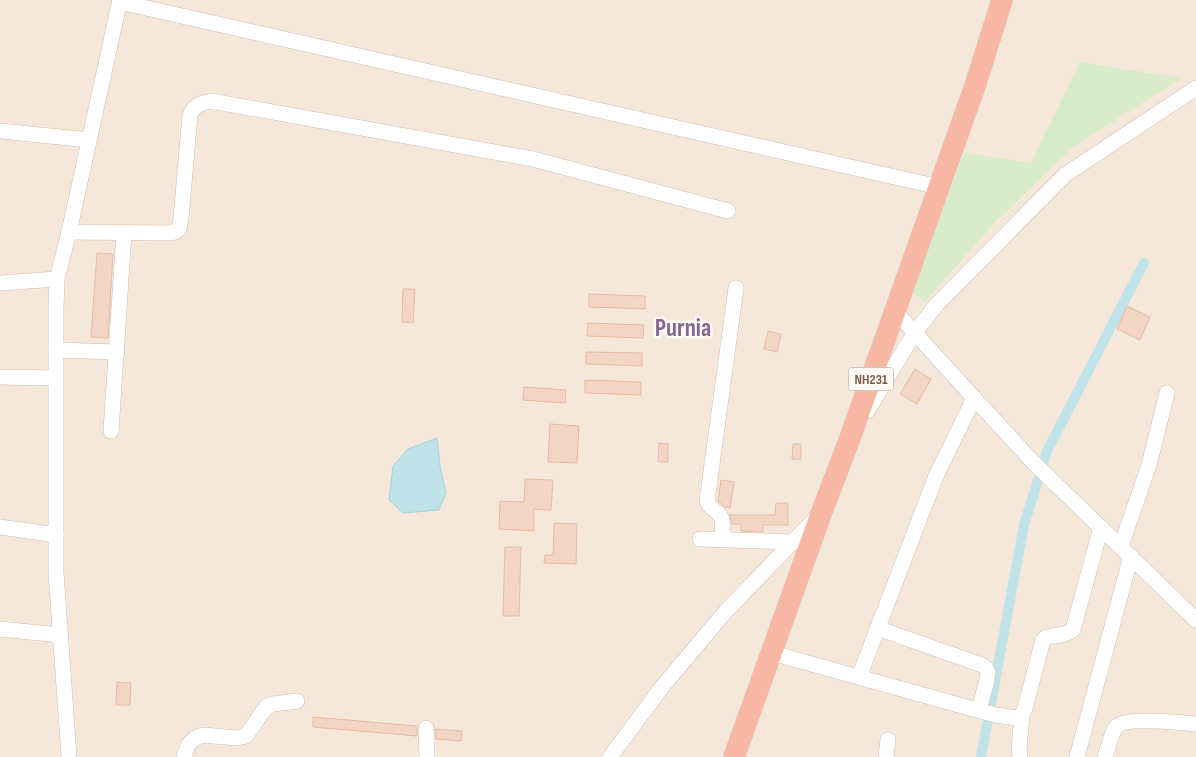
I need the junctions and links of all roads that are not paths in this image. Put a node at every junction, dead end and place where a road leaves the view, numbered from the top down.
1 (1002, 0) edge
2 (120, 1) edge
3 (1196, 88) edge
4 (0, 131) edge
5 (89, 140) junction
6 (939, 186) junction
7 (728, 211) dead end
8 (70, 232) junction
9 (124, 233) junction
10 (57, 279) junction
11 (0, 283) edge
12 (736, 288) dead end
13 (895, 311) junction
14 (915, 332) junction
15 (56, 350) junction
16 (116, 352) junction
17 (0, 377) edge
18 (56, 378) junction
19 (1167, 393) dead end
20 (974, 398) junction
21 (111, 431) dead end
22 (850, 438) junction
23 (821, 514) junction
24 (0, 527) edge
25 (1101, 527) junction
26 (56, 535) junction
27 (700, 539) dead end
28 (722, 539) junction
29 (793, 542) junction
30 (1126, 551) junction
31 (1196, 620) edge
32 (877, 628) junction
33 (0, 629) edge
34 (60, 635) junction
35 (772, 653) junction
36 (858, 677) junction
37 (297, 701) dead end
38 (986, 712) junction
39 (1022, 715) junction
40 (1196, 724) edge
41 (426, 728) dead end
42 (888, 740) dead end
43 (68, 757) edge
44 (184, 757) edge
45 (427, 757) edge
46 (610, 757) edge
47 (734, 757) edge
48 (886, 757) edge
49 (1020, 757) edge
50 (1077, 757) edge
51 (1106, 757) edge

1 - 6 highway, NH231
2 - 5 street
2 - 6 street
3 - 14 street
4 - 5 street
5 - 8 street
6 - 13 highway, NH231
7 - 9 street
8 - 9 street
8 - 10 street
9 - 16 street
10 - 11 street
10 - 15 street
12 - 28 street
13 - 14 street
13 - 22 highway, NH231
14 - 20 street
14 - 22 street
15 - 16 street
15 - 18 street
16 - 21 street
17 - 18 street
18 - 26 street
19 - 30 street
20 - 25 street
20 - 32 street
22 - 23 highway, NH231
23 - 29 street
23 - 35 highway, NH231
24 - 26 street
25 - 30 street
25 - 39 street
26 - 34 street
27 - 28 street
28 - 29 street
29 - 46 street
30 - 31 street
30 - 50 street
32 - 36 street
32 - 38 street
33 - 34 street
34 - 43 street
35 - 36 street
35 - 47 highway, NH231
36 - 38 street
37 - 44 street
38 - 39 street
39 - 49 street
40 - 51 street
41 - 45 street
42 - 48 street

